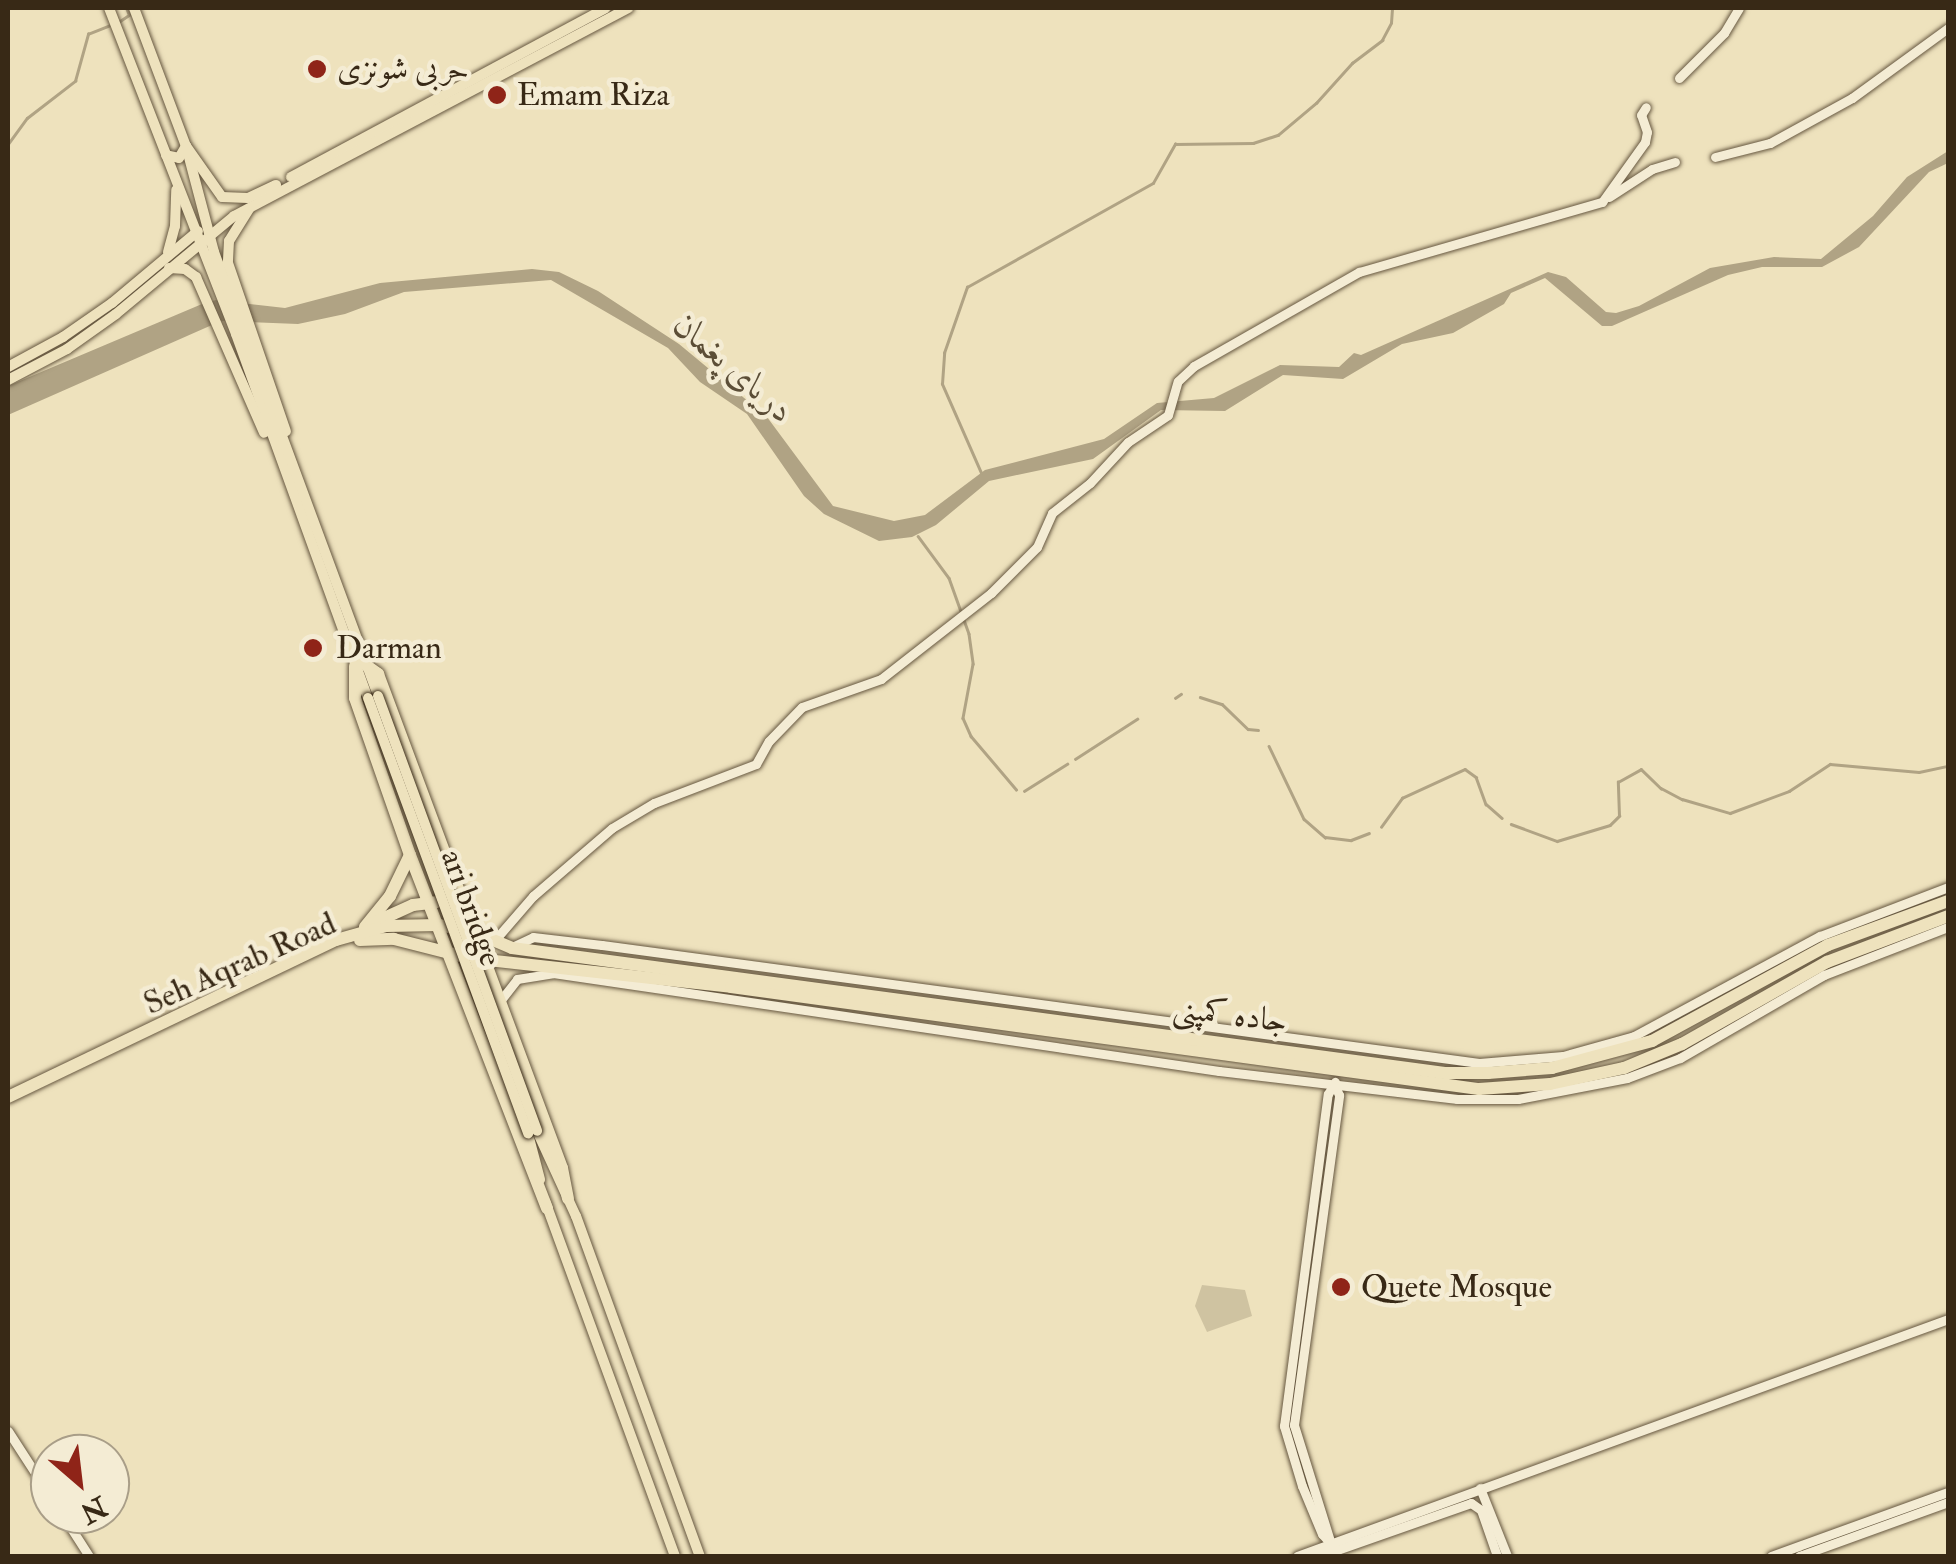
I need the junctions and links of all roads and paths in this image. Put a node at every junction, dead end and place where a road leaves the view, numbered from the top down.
1 (109, 8) edge
2 (134, 8) edge
3 (606, 8) edge
4 (629, 8) edge
5 (1739, 8) edge
6 (1948, 28) edge
7 (1680, 78) dead end
8 (1646, 107) dead end
9 (186, 146) junction
10 (165, 155) junction
11 (1715, 157) dead end
12 (1675, 162) dead end
13 (176, 184) junction
14 (1606, 199) junction
15 (252, 205) junction
16 (203, 233) junction
17 (204, 254) junction
18 (167, 264) junction
19 (196, 278) junction
20 (229, 292) junction
21 (244, 330) junction
22 (8, 367) edge
23 (8, 380) edge
24 (277, 456) junction
25 (312, 536) junction
26 (359, 665) junction
27 (410, 855) junction
28 (1948, 887) edge
29 (1948, 901) edge
30 (430, 902) junction
31 (468, 911) junction
32 (1948, 916) edge
33 (439, 925) junction
34 (1948, 928) edge
35 (362, 929) junction
36 (474, 932) junction
37 (494, 941) junction
38 (448, 953) junction
39 (484, 959) junction
40 (500, 1001) junction
41 (1338, 1051) junction
42 (81, 1062) junction
43 (1625, 1073) junction
44 (1335, 1078) junction
45 (8, 1096) edge
46 (532, 1133) junction
47 (568, 1198) junction
48 (546, 1208) junction
49 (576, 1216) junction
50 (552, 1226) junction
51 (1948, 1319) edge
52 (626, 1352) junction
53 (602, 1359) junction
54 (8, 1431) edge
55 (30, 1465) edge
56 (1480, 1488) junction
57 (1948, 1492) edge
58 (1948, 1502) edge
59 (1881, 1522) junction
60 (1382, 1529) junction
61 (75, 1534) edge
62 (1331, 1544) junction
63 (89, 1556) edge
64 (675, 1556) edge
65 (700, 1556) edge
66 (1297, 1556) edge
67 (1320, 1556) edge
68 (1497, 1556) edge
69 (1507, 1556) edge
70 (1771, 1556) edge
71 (1799, 1556) edge

1 - 10 main road
2 - 9 main road
3 - 9 main road
4 - 15 main road
5 - 7 street
6 - 11 street
8 - 14 street
9 - 10 main road
9 - 16 main road
10 - 13 main road
12 - 14 street
13 - 16 main road
13 - 18 main road
14 - 37 street
15 - 16 main road
15 - 20 main road
16 - 17 main road
16 - 18 main road
16 - 20 main road
17 - 19 main road
17 - 20 main road
18 - 19 main road
18 - 22 main road
18 - 23 main road
19 - 24 main road
20 - 21 main road
21 - 24 main road
21 - 25 main road
24 - 25 main road
25 - 26 main road, ari bridge
26 - 27 highway
26 - 31 highway
26 - 46 main road, ari bridge, bridge
27 - 30 highway
27 - 35 highway
28 - 41 street
29 - 41 highway, جاده کمپنی
30 - 31 highway
30 - 33 highway
30 - 35 highway
31 - 36 highway
32 - 43 highway, جاده کمپنی
33 - 35 highway, Seh Aqrab Road
33 - 36 highway, Seh Aqrab Road
33 - 38 highway
34 - 43 street
35 - 42 highway, Seh Aqrab Road
36 - 37 highway, جاده کمپنی
36 - 39 highway
37 - 41 highway, جاده کمپنی
38 - 39 highway, Seh Aqrab Road
38 - 42 highway, Seh Aqrab Road
38 - 48 highway
39 - 40 highway
39 - 44 highway, جاده کمپنی
40 - 44 street
40 - 47 highway
41 - 44 street
42 - 45 highway, Seh Aqrab Road
43 - 44 highway, جاده کمپنی
44 - 62 street
46 - 47 main road
46 - 48 main road
47 - 49 main road
48 - 50 main road
49 - 50 main road
49 - 52 main road
50 - 53 main road
51 - 56 street
52 - 53 main road
52 - 65 main road
53 - 64 main road
54 - 55 street
56 - 60 street
56 - 69 street
57 - 59 street
58 - 59 street
59 - 70 street
59 - 71 street
60 - 62 street
60 - 67 street
60 - 68 street
61 - 63 street
62 - 66 street

